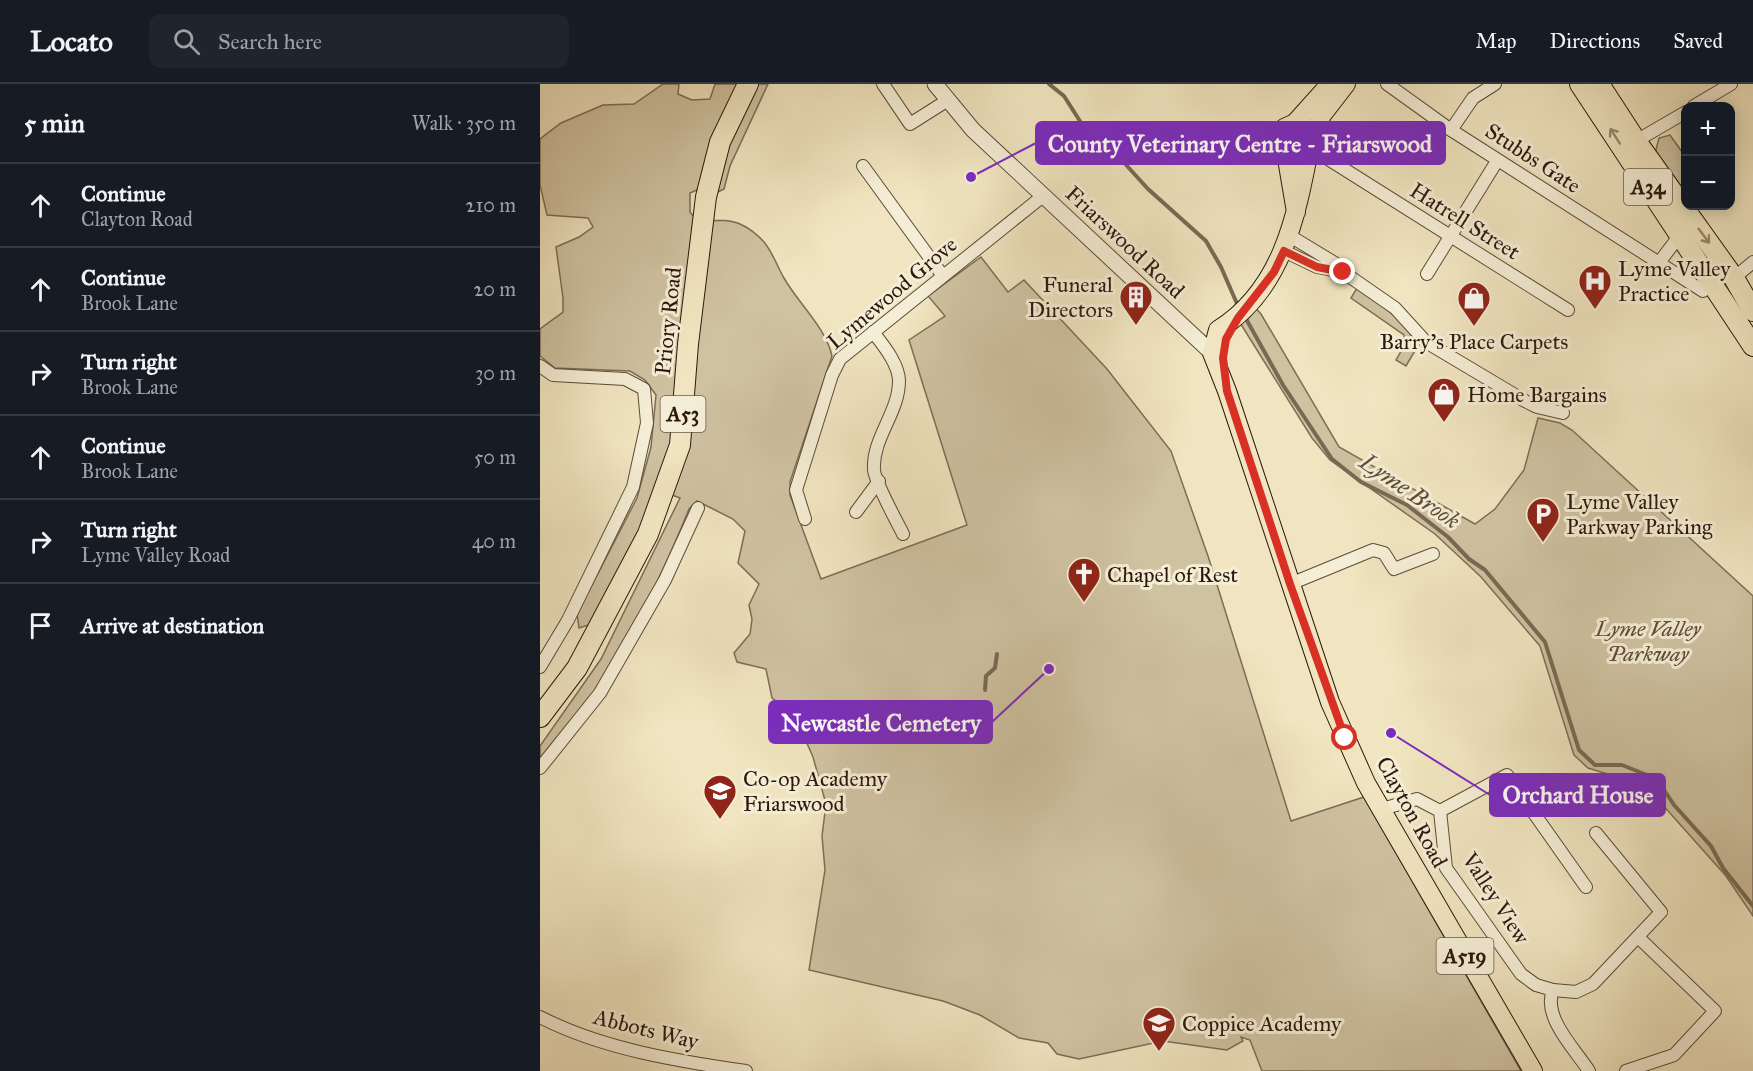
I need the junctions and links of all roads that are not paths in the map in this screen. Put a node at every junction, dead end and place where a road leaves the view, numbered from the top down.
1 (748, 84) edge
2 (883, 84) edge
3 (935, 84) edge
4 (1330, 84) edge
5 (1347, 84) edge
6 (1387, 84) edge
7 (1495, 84) edge
8 (1580, 84) edge
9 (1599, 84) edge
10 (1731, 84) edge
11 (948, 100) junction
12 (1701, 102) edge
13 (1681, 115) edge
14 (1295, 123) junction
15 (1451, 130) junction
16 (1635, 141) junction
17 (1309, 146) junction
18 (1286, 153) junction
19 (1497, 161) junction
20 (863, 166) dead end
21 (1043, 196) junction
22 (1296, 212) junction
23 (1680, 236) junction
24 (1450, 237) junction
25 (1287, 244) junction
26 (1753, 262) edge
27 (1658, 264) junction
28 (1427, 274) dead end
29 (943, 276) junction
30 (1734, 278) junction
31 (1710, 291) junction
32 (1568, 310) dead end
33 (1753, 311) edge
34 (1243, 312) junction
35 (1186, 327) junction
36 (1218, 330) junction
37 (873, 332) junction
38 (1753, 346) edge
39 (1212, 353) junction
40 (540, 366) edge
41 (1227, 391) junction
42 (1563, 413) dead end
43 (879, 481) junction
44 (698, 508) dead end
45 (856, 512) dead end
46 (805, 519) dead end
47 (903, 534) dead end
48 (1433, 554) dead end
49 (1290, 584) junction
50 (540, 668) edge
51 (540, 717) edge
52 (540, 768) edge
53 (1382, 809) junction
54 (1440, 811) junction
55 (1596, 833) dead end
56 (1586, 887) dead end
57 (1638, 937) junction
58 (1553, 990) junction
59 (540, 1017) edge
60 (672, 1058) junction
61 (669, 1071) edge
62 (746, 1071) edge
63 (1533, 1071) edge
64 (1588, 1071) edge
65 (1626, 1071) edge

1 - 51 highway, Priory Road / A53
2 - 11 street
3 - 11 street, Friarswood Road
4 - 14 main road, A519
5 - 17 main road, A519
6 - 15 street, Stubbs Gate
7 - 15 street
23 -> 8 highway, A34
9 - 16 highway, A34
10 - 12 street
11 - 21 street, Friarswood Road
13 - 16 street
14 - 17 main road
14 - 18 main road, A519
15 - 19 street, Stubbs Gate
16 -> 30 highway, A34
17 - 18 main road
17 - 22 main road, A519
17 - 24 street, Hatrell Street
18 - 22 main road, A519
19 - 24 street
19 - 27 street, Stubbs Gate
20 - 29 street
21 - 29 street, Lymewood Grove
21 - 35 street, Friarswood Road
22 - 25 main road, A519
23 - 27 street
23 - 31 highway, A34
24 - 28 street
24 - 32 street, Hatrell Street
25 - 34 main road, A519
25 - 42 street
26 - 30 street
27 - 31 street, Stubbs Gate
29 - 37 street, Lymewood Grove
30 - 31 highway
30 - 33 highway, A34
31 - 38 highway, A34
34 - 36 main road, A519
34 - 41 main road, A519
35 - 36 street, Friarswood Road
35 - 39 street, Friarswood Road
36 - 39 main road
37 - 43 street
37 - 46 street, Lymewood Grove
39 - 41 main road, A519
40 - 50 street, Priory Road
41 - 49 main road, Clayton Road / A519
43 - 45 street
43 - 47 street
44 - 52 street
48 - 49 street
49 - 53 main road, Clayton Road / A519
53 - 54 street
53 - 63 main road, Clayton Road / A519
54 - 56 street
54 - 58 street, Valley View
55 - 57 street
57 - 58 street
57 - 65 street
58 - 64 street
59 - 60 street, Abbots Way
60 - 61 street
60 - 62 street, Abbots Way

